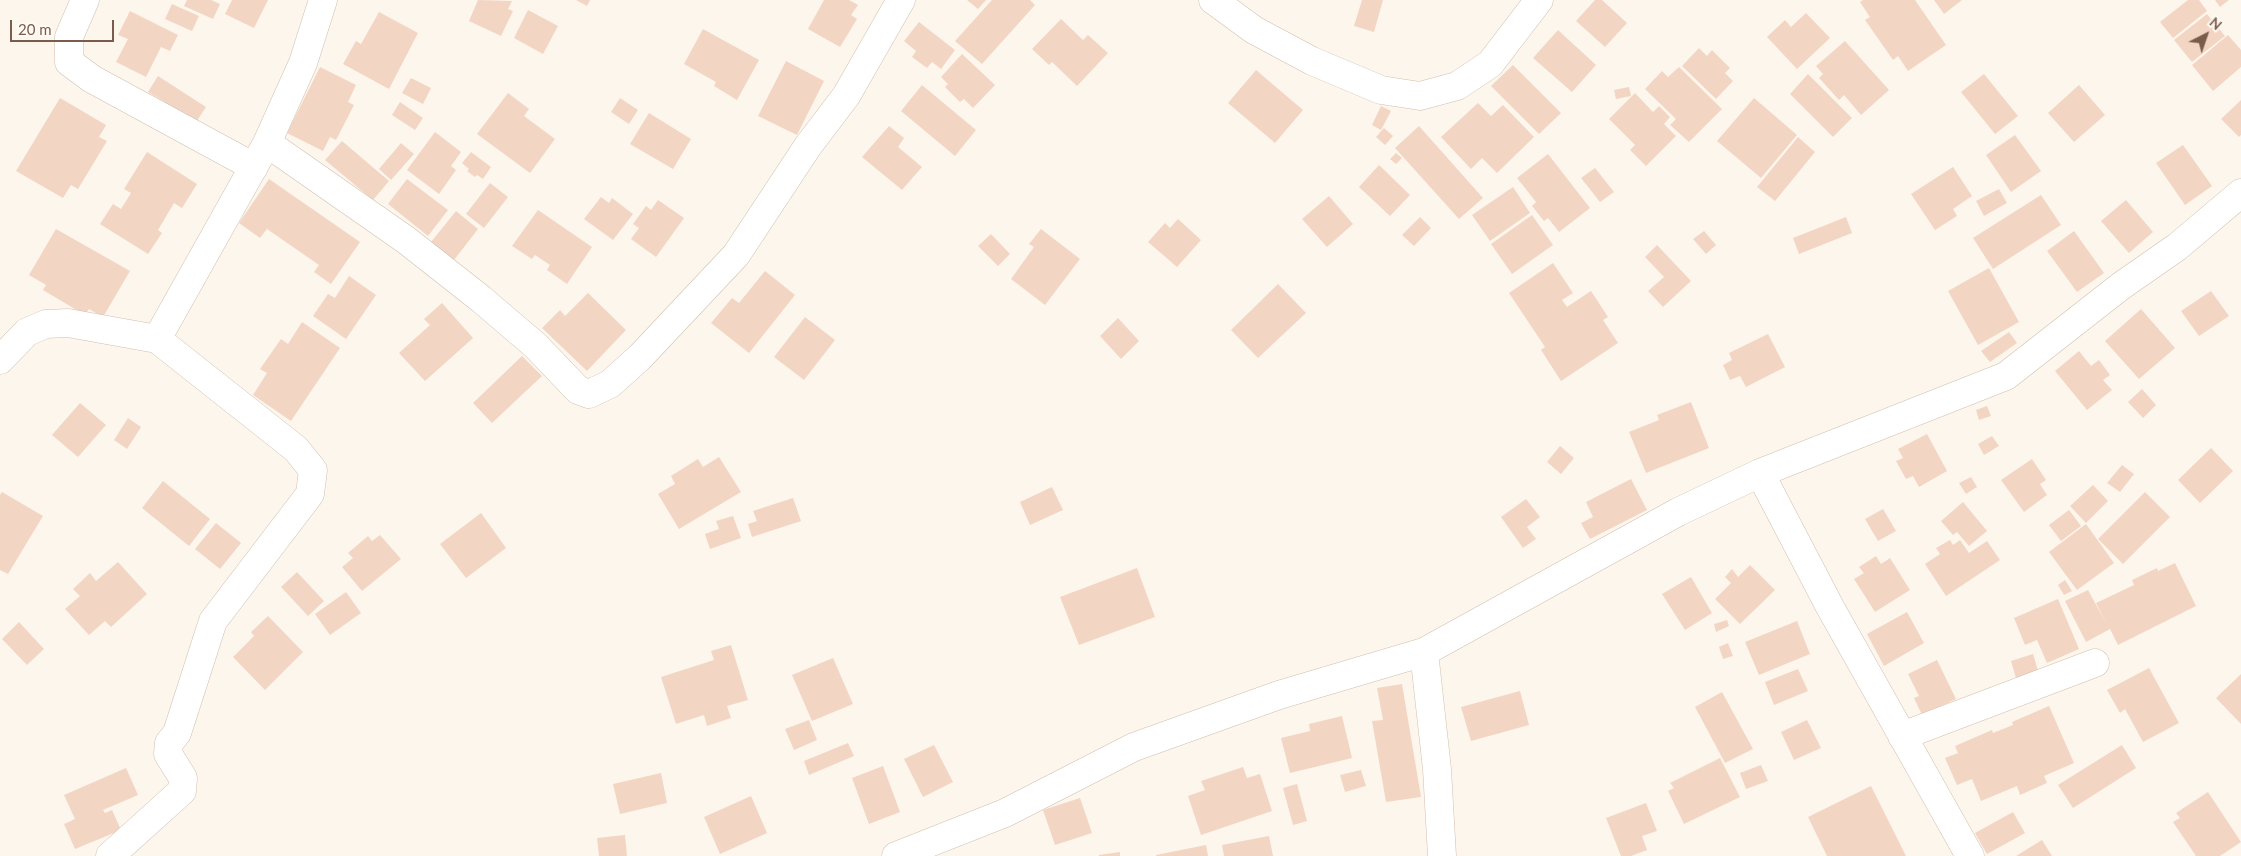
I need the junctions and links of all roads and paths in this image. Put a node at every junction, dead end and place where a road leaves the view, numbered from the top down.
1 (85, 0) edge
2 (324, 0) edge
3 (901, 0) edge
4 (1213, 0) edge
5 (1539, 0) edge
6 (267, 143) junction
7 (254, 167) junction
8 (2241, 194) edge
9 (157, 339) junction
10 (0, 360) edge
11 (1760, 473) junction
12 (1424, 652) junction
13 (2095, 663) dead end
14 (1902, 736) junction
15 (110, 856) edge
16 (896, 856) edge
17 (1442, 856) edge
18 (1970, 856) edge

1 - 7 street
2 - 6 street
3 - 6 street
4 - 5 street
6 - 7 street
7 - 9 street
8 - 11 street
9 - 10 street
9 - 15 street
11 - 12 street
11 - 14 street
12 - 16 street
12 - 17 street
13 - 14 street
14 - 18 street

